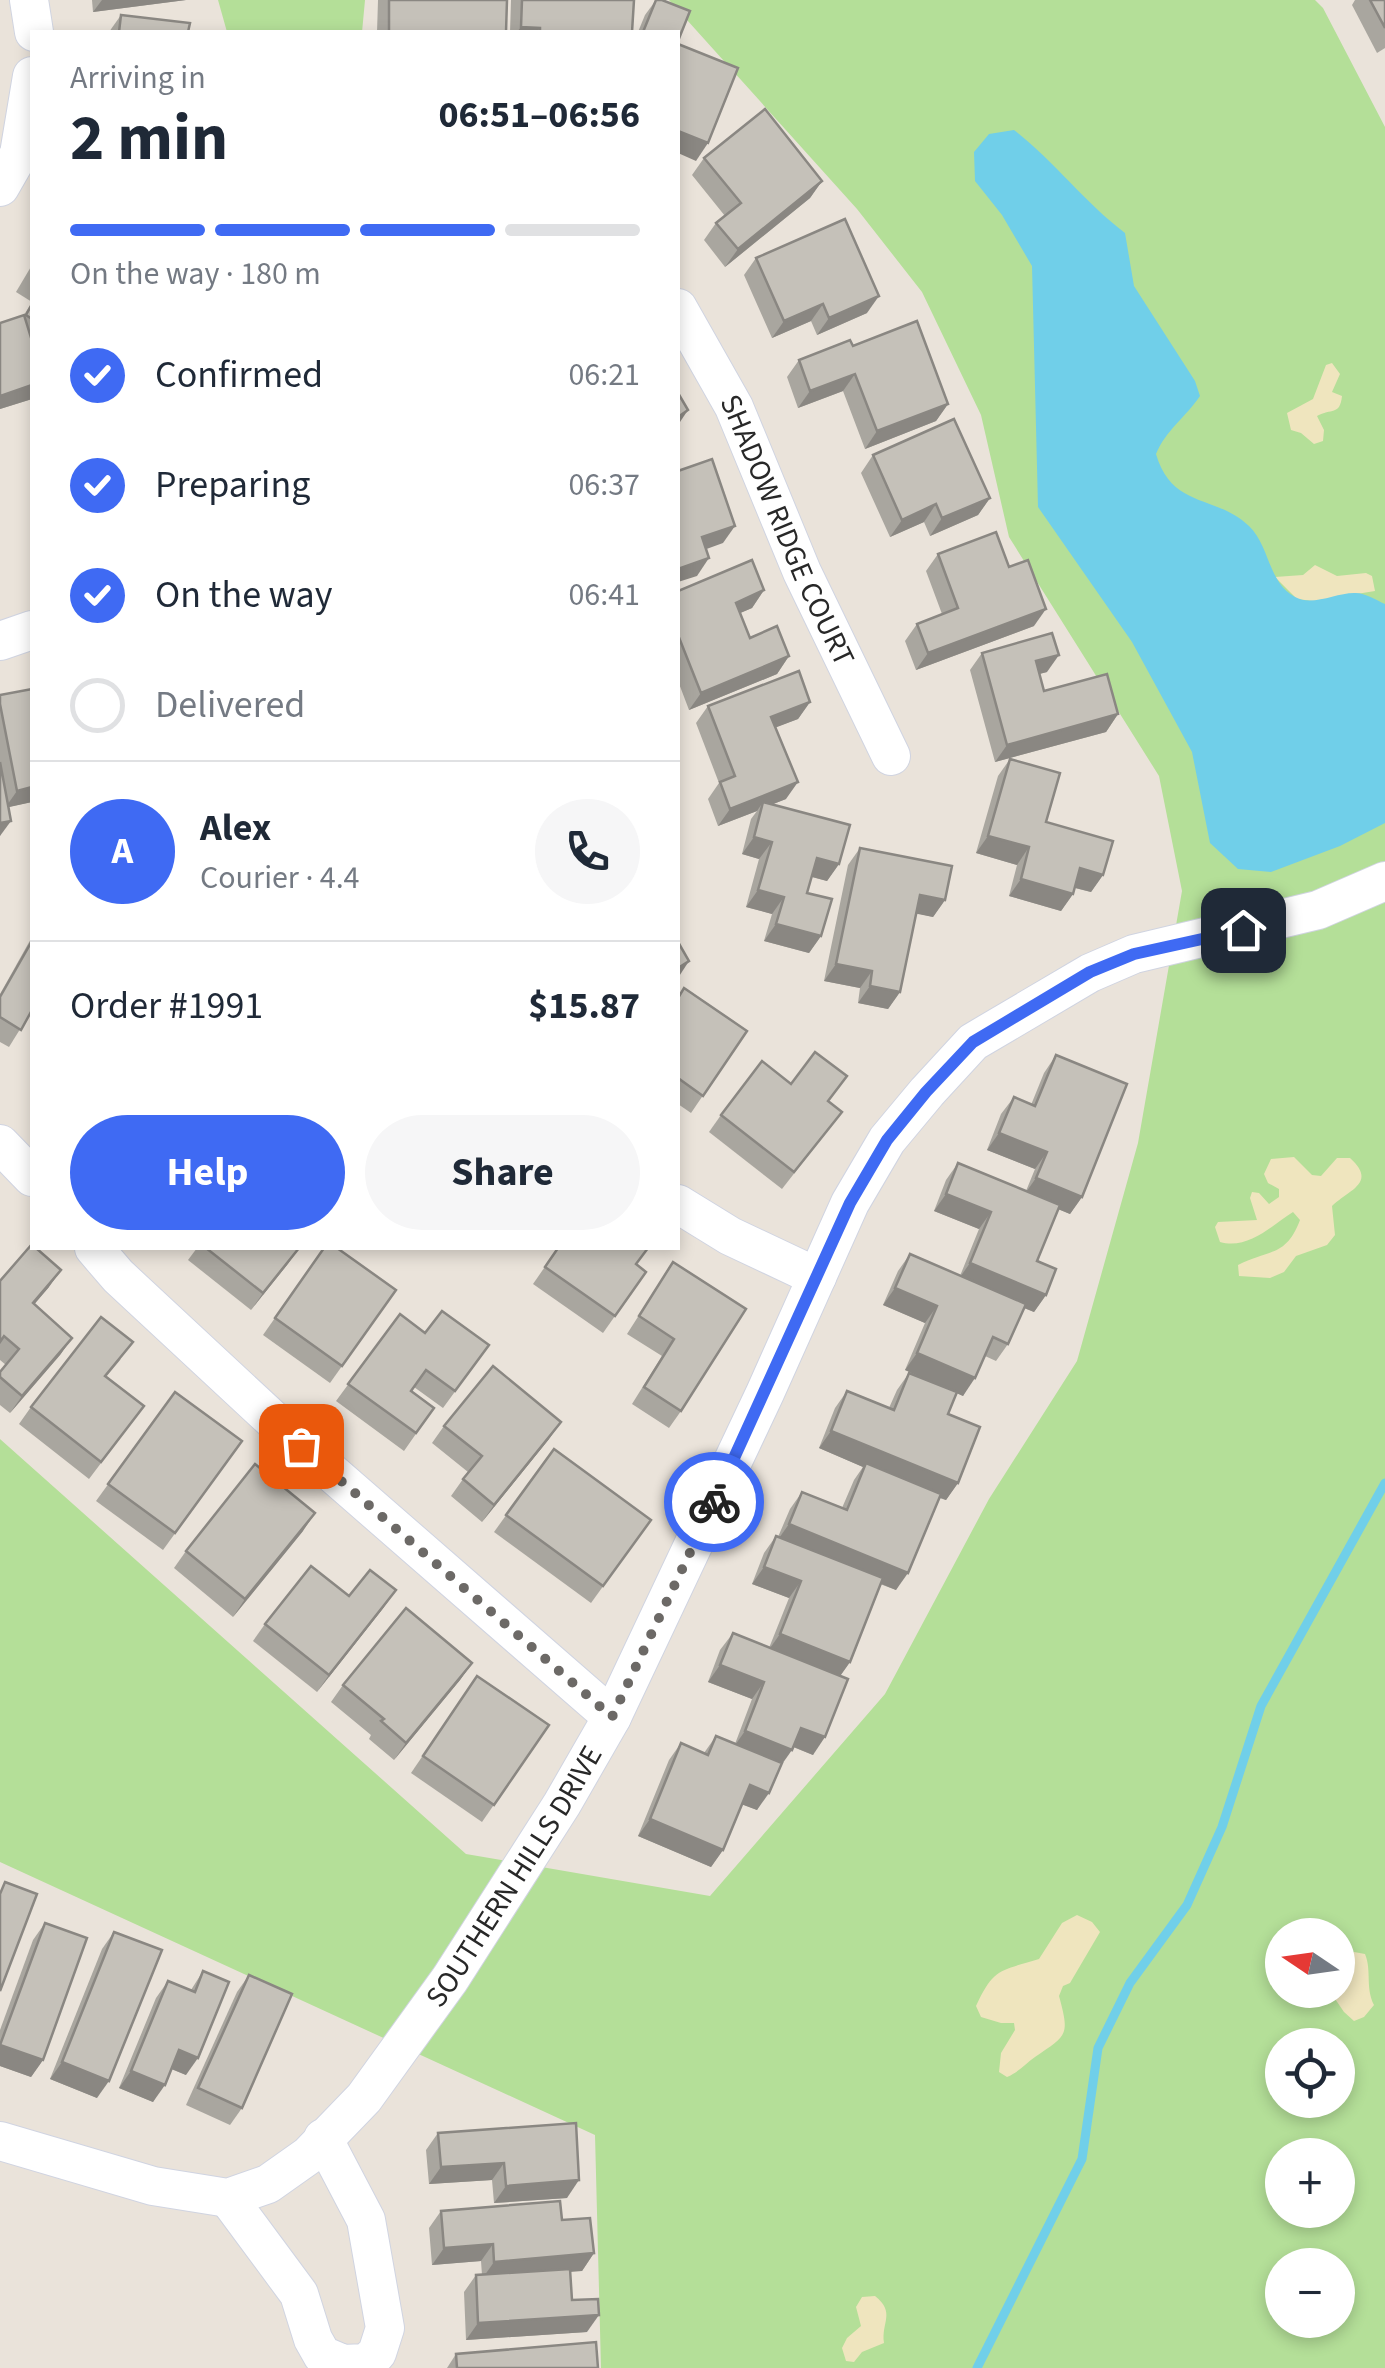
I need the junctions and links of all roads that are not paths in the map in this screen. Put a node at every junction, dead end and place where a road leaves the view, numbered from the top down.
1 (30, 0) edge
2 (34, 30) edge
3 (30, 88) edge
4 (0, 187) edge
5 (680, 312) edge
6 (30, 631) edge
7 (0, 642) edge
8 (892, 756) dead end
9 (1385, 881) edge
10 (0, 1144) edge
11 (30, 1175) edge
12 (680, 1205) edge
13 (96, 1250) edge
14 (817, 1276) junction
15 (612, 1717) junction
16 (324, 2138) junction
17 (0, 2141) edge
18 (228, 2198) junction

1 - 2 street
3 - 4 street
5 - 8 street, SHADOW RIDGE COURT
6 - 7 street
9 - 14 street, SOUTHERN HILLS DRIVE
10 - 11 street
12 - 14 street
13 - 15 street
14 - 15 street, SOUTHERN HILLS DRIVE
15 - 16 street, SOUTHERN HILLS DRIVE
16 - 18 street, SOUTHERN HILLS DRIVE
16 - 18 street
17 - 18 street

